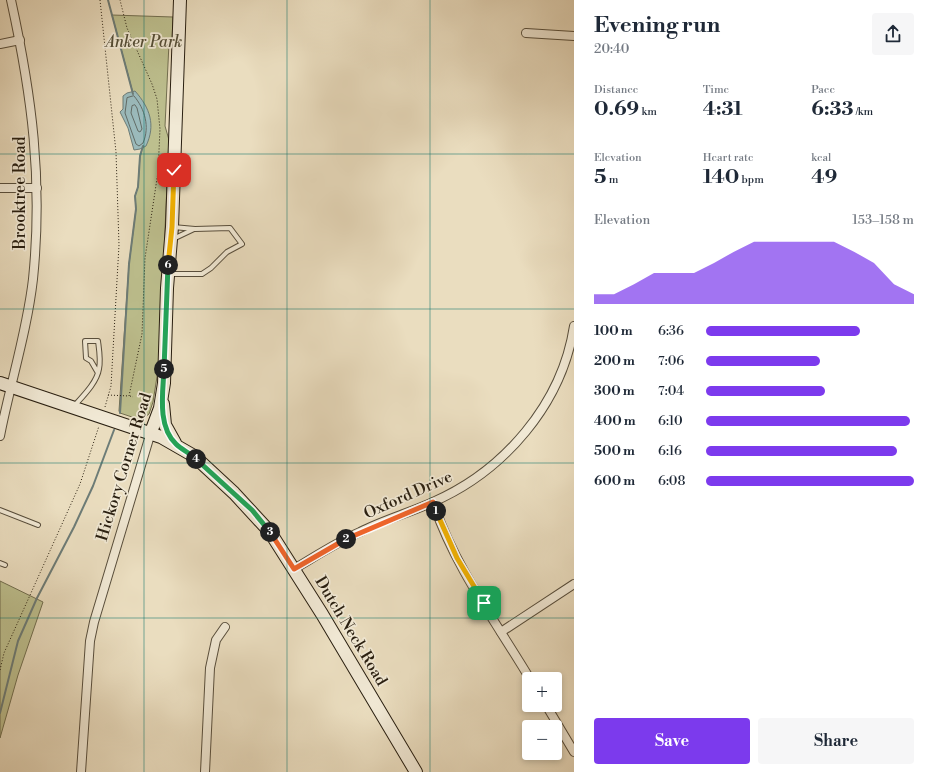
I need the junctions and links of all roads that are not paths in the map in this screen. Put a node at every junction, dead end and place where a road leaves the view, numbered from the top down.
1 (11, 0) edge
2 (180, 0) edge
3 (526, 34) dead end
4 (574, 36) edge
5 (20, 40) junction
6 (0, 44) edge
7 (0, 188) edge
8 (37, 188) junction
9 (172, 227) junction
10 (195, 229) junction
11 (170, 240) junction
12 (168, 274) junction
13 (574, 326) edge
14 (98, 373) junction
15 (5, 385) edge
16 (163, 394) junction
17 (74, 407) junction
18 (151, 432) junction
19 (0, 436) edge
20 (177, 445) junction
21 (433, 502) junction
22 (0, 510) edge
23 (38, 525) dead end
24 (0, 563) edge
25 (5, 565) dead end
26 (294, 569) junction
27 (574, 584) edge
28 (225, 627) dead end
29 (501, 632) junction
30 (526, 672) edge
31 (550, 712) edge
32 (574, 752) edge
33 (81, 772) edge
34 (205, 772) edge
35 (416, 772) edge

1 - 5 street, Brooktree Road
2 - 9 street, Hickory Corner Road
3 - 4 street
5 - 6 street
5 - 8 street, Brooktree Road
7 - 8 street
8 - 15 street, Brooktree Road
9 - 10 lane
9 - 11 street, Hickory Corner Road
10 - 11 lane
10 - 12 lane
11 - 12 street, Hickory Corner Road
12 - 16 street, Hickory Corner Road
13 - 21 street, Oxford Drive
14 - 14 lane
14 - 17 lane
15 - 17 street, Dutch Neck Road
15 - 19 street, Brooktree Road
16 - 18 street, Hickory Corner Road
16 - 20 street
17 - 18 street, Dutch Neck Road
18 - 20 street, Dutch Neck Road
18 - 33 street, Hickory Corner Road
20 - 26 street, Dutch Neck Road
21 - 26 street, Oxford Drive
21 - 29 street
22 - 23 lane
24 - 25 lane
26 - 35 street, Dutch Neck Road
27 - 29 street
28 - 34 street
29 - 30 street
31 - 32 street

